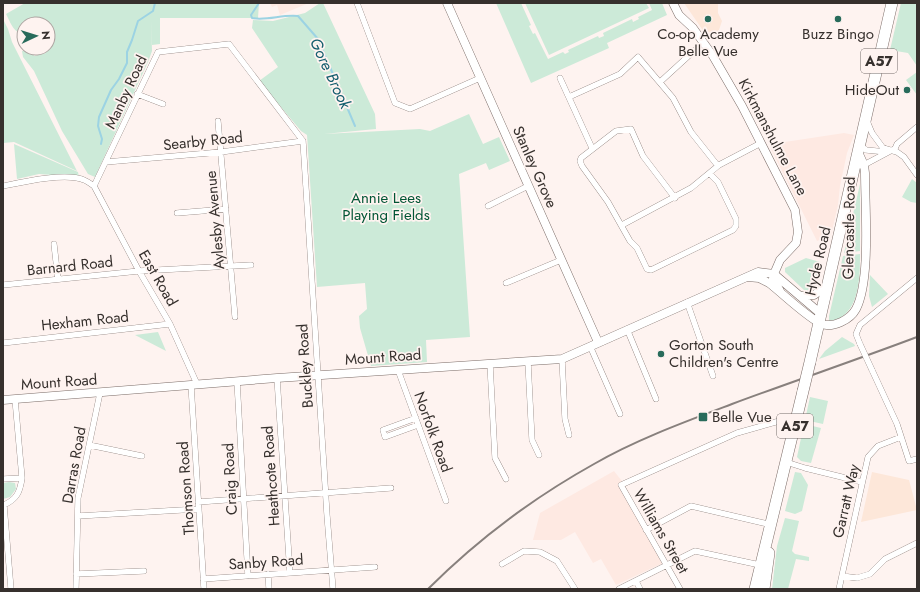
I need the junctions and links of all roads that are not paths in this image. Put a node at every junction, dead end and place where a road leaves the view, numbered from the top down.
1 (357, 3) edge
2 (447, 3) edge
3 (673, 3) edge
4 (892, 3) edge
5 (695, 50) dead end
6 (480, 78) junction
7 (560, 78) dead end
8 (660, 82) junction
9 (137, 94) junction
10 (569, 97) junction
11 (162, 104) dead end
12 (866, 120) junction
13 (218, 121) dead end
14 (917, 127) edge
15 (303, 141) junction
16 (761, 143) junction
17 (592, 148) junction
18 (860, 150) junction
19 (891, 151) junction
20 (221, 152) junction
21 (106, 162) junction
22 (718, 166) junction
23 (859, 169) junction
24 (710, 174) junction
25 (917, 175) edge
26 (3, 186) edge
27 (94, 186) junction
28 (528, 186) junction
29 (675, 198) junction
30 (488, 206) dead end
31 (226, 209) junction
32 (177, 213) dead end
33 (622, 225) junction
34 (54, 244) dead end
35 (561, 260) junction
36 (251, 265) dead end
37 (230, 266) junction
38 (139, 271) junction
39 (774, 274) junction
40 (747, 277) junction
41 (917, 278) edge
42 (58, 280) junction
43 (506, 283) dead end
44 (3, 285) edge
45 (828, 285) junction
46 (780, 291) junction
47 (800, 296) junction
48 (687, 302) junction
49 (235, 317) dead end
50 (820, 318) junction
51 (170, 324) junction
52 (627, 329) junction
53 (3, 343) edge
54 (594, 344) junction
55 (562, 359) junction
56 (528, 362) junction
57 (490, 364) junction
58 (398, 370) junction
59 (317, 375) junction
60 (713, 376) dead end
61 (277, 378) junction
62 (237, 381) junction
63 (194, 384) junction
64 (100, 393) junction
65 (15, 399) junction
66 (656, 399) dead end
67 (3, 400) edge
68 (620, 414) dead end
69 (416, 418) junction
70 (797, 419) junction
71 (418, 425) junction
72 (569, 435) dead end
73 (901, 437) junction
74 (90, 445) junction
75 (539, 454) dead end
76 (142, 456) dead end
77 (917, 459) edge
78 (786, 462) junction
79 (22, 478) junction
80 (3, 479) edge
81 (506, 480) dead end
82 (862, 482) junction
83 (391, 488) dead end
84 (326, 493) junction
85 (285, 496) junction
86 (244, 499) junction
87 (446, 501) dead end
88 (198, 502) junction
89 (4, 505) edge
90 (199, 509) junction
91 (78, 516) junction
92 (772, 525) junction
93 (646, 530) junction
94 (917, 543) edge
95 (502, 564) dead end
96 (667, 565) junction
97 (760, 565) junction
98 (375, 567) dead end
99 (144, 570) dead end
100 (330, 570) junction
101 (290, 573) junction
102 (76, 574) junction
103 (268, 574) junction
104 (248, 576) junction
105 (842, 576) junction
106 (204, 579) junction
107 (636, 581) junction
108 (11, 589) edge
109 (76, 589) edge
110 (204, 589) edge
111 (269, 589) edge
112 (333, 589) edge
113 (575, 589) edge
114 (619, 589) edge
115 (640, 589) edge
116 (680, 589) edge
117 (755, 589) edge
118 (764, 589) edge
119 (839, 589) edge

1 - 6 street
2 - 6 main road, Stanley Grove
3 - 16 main road, Kirkmanshulme Lane
4 - 12 highway, Hyde Road / A57
5 - 8 street
6 - 28 main road, Stanley Grove
7 - 10 street
8 - 10 street
8 - 22 street
9 - 11 street
9 - 15 street, Manby Road
9 - 21 street, Manby Road
10 - 17 street
12 - 18 highway, Hyde Road / A57
12 - 19 street
13 - 20 street, Aylesby Avenue
14 - 19 street
15 - 20 street, Searby Road
15 - 59 street, Buckley Road
16 - 22 street
16 - 39 main road, Kirkmanshulme Lane
17 - 29 street
17 - 33 street
18 - 19 street
18 - 23 highway, Hyde Road / A57
19 - 23 street
19 - 25 street
20 - 21 street, Searby Road
20 - 31 street, Aylesby Avenue
21 - 27 street, Manby Road
22 - 24 street
23 - 45 highway, Hyde Road / A57
23 - 50 main road, Glencastle Road
24 - 29 street
24 - 33 street
26 - 27 street
27 - 38 street, East Road
28 - 30 street
28 - 35 main road, Stanley Grove
29 - 33 street
31 - 32 street
31 - 37 street, Aylesby Avenue
34 - 42 street
35 - 43 street
35 - 54 main road, Stanley Grove
36 - 37 street, Barnard Road
37 - 38 street, Barnard Road
37 - 49 street, Aylesby Avenue
38 - 42 street, Barnard Road
38 - 51 street, East Road
39 - 40 main road, Mount Road
39 - 46 main road
39 - 47 main road
40 - 46 main road
40 - 48 main road, Mount Road
41 - 73 street, bridge
42 - 44 street, Barnard Road
45 - 47 main road
45 - 50 highway, Hyde Road / A57
46 - 50 main road
47 - 50 main road
48 - 52 main road, Mount Road
48 - 60 street
50 - 70 highway, Hyde Road / A57, bridge
51 - 53 street, Hexham Road
51 - 63 street, East Road
52 - 54 main road, Mount Road
52 - 66 street
54 - 55 main road, Mount Road
54 - 68 street
55 - 56 main road, Mount Road
55 - 72 street
56 - 57 main road, Mount Road
56 - 75 street
57 - 58 main road, Mount Road
57 - 81 street
58 - 59 main road, Mount Road
58 - 69 street, Norfolk Road
59 - 61 main road, Mount Road
59 - 84 street, Buckley Road
61 - 62 main road, Mount Road
61 - 85 street, Heathcote Road
62 - 63 main road, Mount Road
62 - 86 street, Craig Road
63 - 64 main road, Mount Road
63 - 88 street, Thomson Road
64 - 65 main road, Mount Road
64 - 74 street, Darras Road
65 - 67 main road, Mount Road
65 - 79 street
69 - 71 street, Norfolk Road
69 - 71 street
70 - 78 highway, Hyde Road / A57
70 - 93 street, Williams Street
71 - 87 street, Norfolk Road
73 - 77 street
73 - 82 street, Garratt Way
74 - 76 street
74 - 91 street, Darras Road
78 - 82 street
78 - 92 highway, Hyde Road / A57
79 - 80 street
79 - 89 street
82 - 105 street, Garratt Way
83 - 84 street
84 - 85 street
84 - 100 street, Buckley Road
85 - 86 street
85 - 101 street, Heathcote Road
86 - 88 street
86 - 104 street, Craig Road
88 - 90 street, Thomson Road
89 - 108 street
90 - 91 street
90 - 106 street, Thomson Road
91 - 102 street, Darras Road
92 - 93 street
92 - 97 highway, Hyde Road / A57
92 - 118 highway, Hyde Road / A57
93 - 96 street, Williams Street
94 - 105 street
95 - 113 street
96 - 97 street
96 - 107 street
96 - 116 street, Williams Street
97 - 117 highway, Hyde Road / A57
98 - 100 street, Sanby Road
99 - 102 street
100 - 101 street, Sanby Road
100 - 112 street, Buckley Road
101 - 103 street, Sanby Road
102 - 109 street, Darras Road
103 - 104 street, Sanby Road
103 - 111 street
104 - 106 street, Sanby Road
105 - 119 street, Garratt Way
106 - 110 street, Thomson Road
107 - 114 street
107 - 115 street

